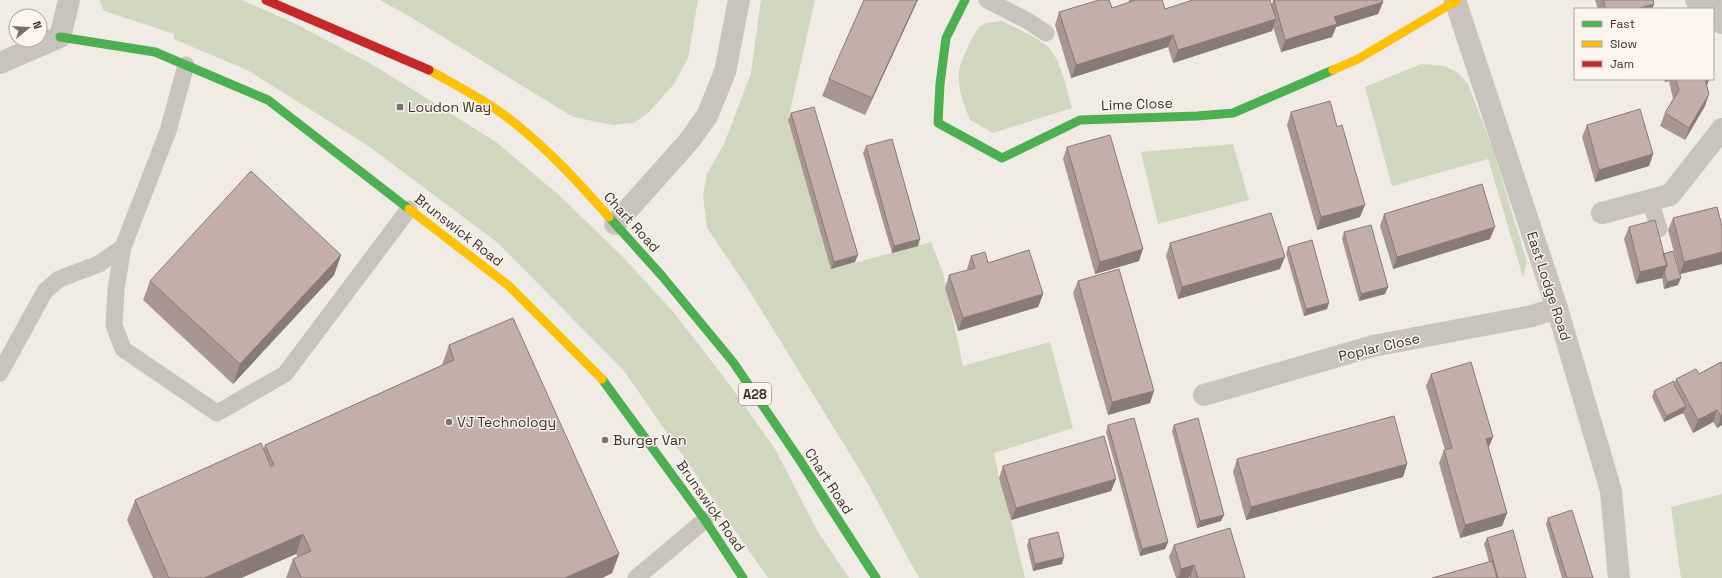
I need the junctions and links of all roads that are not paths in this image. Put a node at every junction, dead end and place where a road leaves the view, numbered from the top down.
1 (69, 0) edge
2 (266, 0) edge
3 (739, 0) edge
4 (965, 0) edge
5 (987, 0) edge
6 (1456, 0) edge
7 (1696, 0) edge
8 (1722, 23) edge
9 (1046, 33) dead end
10 (60, 37) junction
11 (0, 63) edge
12 (186, 65) junction
13 (1722, 129) edge
14 (1650, 200) junction
15 (409, 209) junction
16 (1602, 213) dead end
17 (615, 224) junction
18 (1659, 229) edge
19 (123, 247) junction
20 (1557, 308) junction
21 (0, 373) edge
22 (1204, 395) dead end
23 (705, 520) junction
24 (636, 578) edge
25 (743, 578) edge
26 (876, 578) edge
27 (1619, 578) edge

1 - 10 street
2 - 17 street, Chart Road / A28
3 - 17 street
4 - 6 street, Lime Close
5 - 9 lane
6 - 20 street, East Lodge Road
7 - 8 street
10 - 11 street
10 - 12 street, Brunswick Road
12 - 15 street, Brunswick Road
12 - 19 lane
13 - 14 street
14 - 16 street
14 - 18 lane
15 - 19 lane
15 - 23 street, Brunswick Road
17 - 26 street, Chart Road / A28
19 - 21 lane
20 - 22 street, Poplar Close
20 - 27 street, East Lodge Road
23 - 24 lane
23 - 25 street, Brunswick Road

